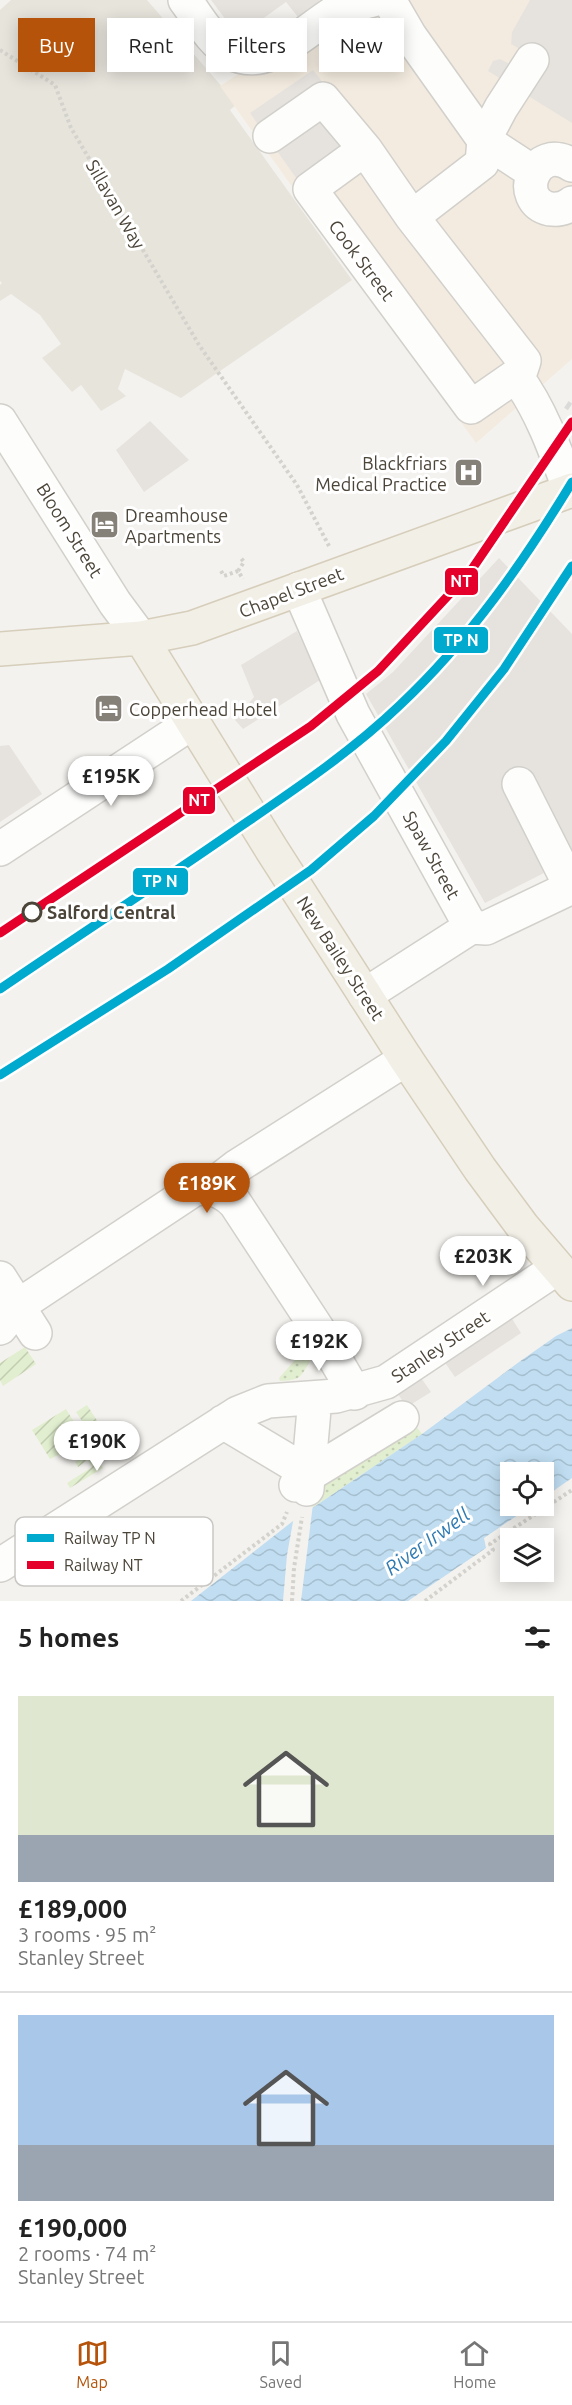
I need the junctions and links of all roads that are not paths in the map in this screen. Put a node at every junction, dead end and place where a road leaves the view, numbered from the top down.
1 (185, 0) edge
2 (373, 0) edge
3 (389, 0) edge
4 (532, 60) dead end
5 (454, 95) junction
6 (501, 108) junction
7 (270, 136) dead end
8 (484, 140) junction
9 (365, 149) junction
10 (572, 165) edge
11 (533, 172) junction
12 (572, 203) edge
13 (412, 217) junction
14 (516, 376) junction
15 (0, 421) edge
16 (571, 491) edge
17 (299, 589) junction
18 (141, 638) junction
19 (0, 650) edge
20 (194, 722) junction
21 (519, 784) dead end
22 (0, 849) edge
23 (571, 887) edge
24 (471, 927) junction
25 (365, 995) junction
26 (406, 1059) junction
27 (217, 1190) junction
28 (565, 1276) edge
29 (0, 1278) edge
30 (9, 1317) edge
31 (35, 1333) dead end
32 (355, 1393) junction
33 (315, 1398) junction
34 (402, 1418) dead end
35 (223, 1422) junction
36 (304, 1483) junction
37 (75, 1517) edge
38 (15, 1555) edge
39 (0, 1565) edge

1 - 2 street
3 - 5 street
4 - 6 street
5 - 6 street
5 - 8 street
6 - 8 street
7 - 9 street
8 - 11 street
8 - 13 street
9 - 13 street
9 - 14 street, Cook Street
10 - 11 street
11 - 12 street
13 - 14 street
14 - 16 street
15 - 18 street, Bloom Street
16 - 17 main road, Chapel Street
17 - 18 main road, Chapel Street
17 - 24 street, Spaw Street
18 - 19 main road, Chapel Street
18 - 20 main road, New Bailey Street
20 - 22 street
20 - 25 main road, New Bailey Street
21 - 23 street
23 - 24 street
24 - 25 street
25 - 26 main road, New Bailey Street
26 - 27 street
26 - 28 main road, New Bailey Street
27 - 30 street
27 - 32 street
28 - 32 street, Stanley Street
29 - 30 street
30 - 31 street
32 - 33 street, Stanley Street
33 - 35 street, Stanley Street
33 - 36 street
34 - 36 street
35 - 36 street
35 - 37 street, Stanley Street
38 - 39 street, Stanley Street

